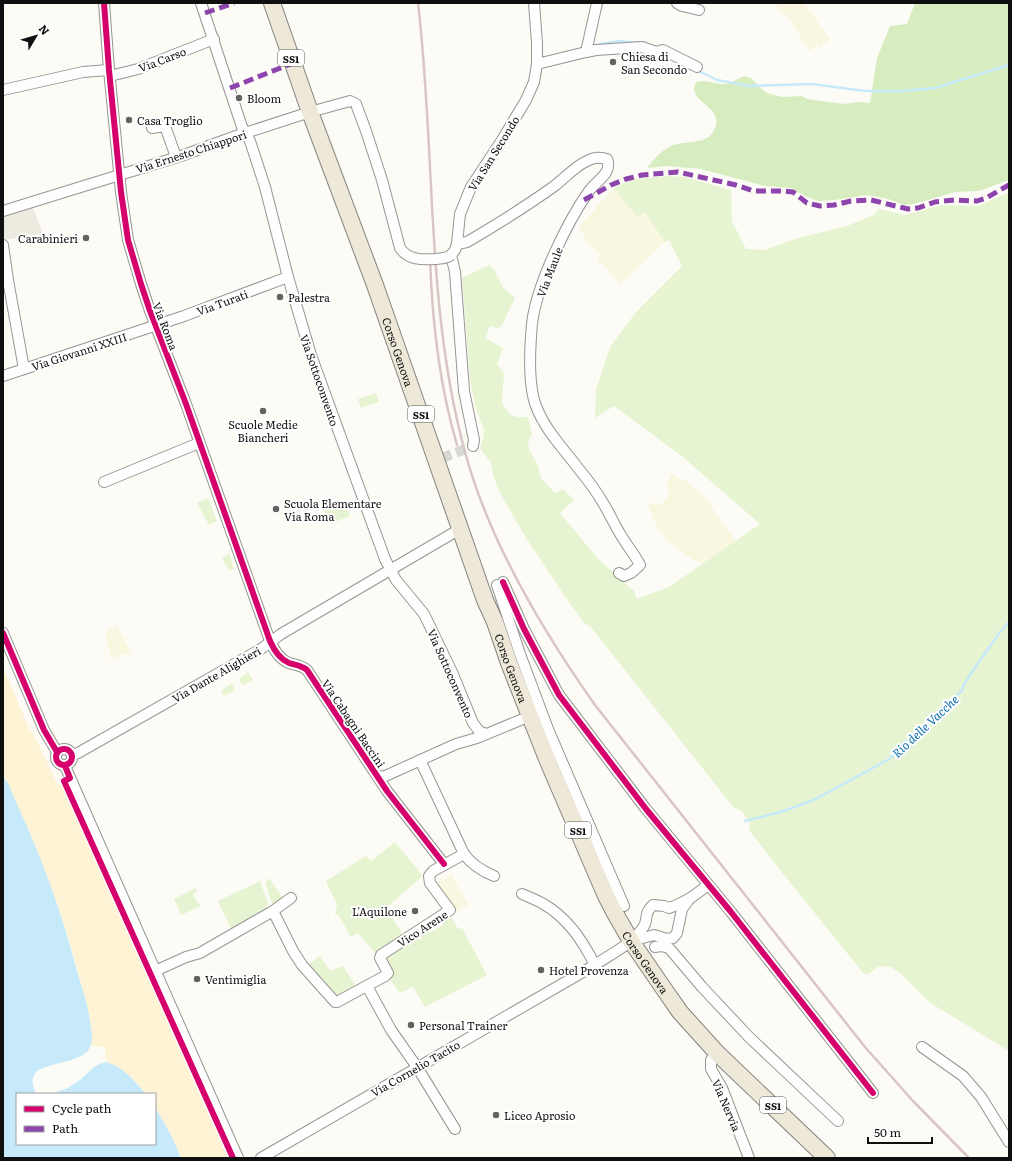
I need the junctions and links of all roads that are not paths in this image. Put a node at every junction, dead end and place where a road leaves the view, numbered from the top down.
1 (104, 3) edge
2 (201, 3) edge
3 (272, 3) edge
4 (534, 3) edge
5 (597, 3) edge
6 (677, 3) edge
7 (699, 10) dead end
8 (214, 39) junction
9 (586, 52) junction
10 (537, 64) junction
11 (697, 67) dead end
12 (109, 73) junction
13 (3, 90) edge
14 (310, 112) junction
15 (152, 128) dead end
16 (245, 133) junction
17 (176, 157) junction
18 (120, 174) junction
19 (3, 211) edge
20 (3, 244) edge
21 (457, 244) junction
22 (452, 255) junction
23 (288, 277) junction
24 (156, 326) junction
25 (24, 369) junction
26 (3, 376) edge
27 (199, 443) junction
28 (473, 446) dead end
29 (104, 482) dead end
30 (460, 529) junction
31 (389, 569) junction
32 (619, 573) dead end
33 (520, 620) junction
34 (510, 625) junction
35 (3, 633) edge
36 (270, 641) junction
37 (530, 716) junction
38 (486, 734) junction
39 (57, 752) junction
40 (72, 754) junction
41 (420, 760) junction
42 (65, 766) junction
43 (377, 775) junction
44 (464, 854) junction
45 (444, 864) junction
46 (494, 876) dead end
47 (708, 884) junction
48 (522, 894) dead end
49 (291, 898) dead end
50 (690, 899) junction
51 (624, 906) dead end
52 (273, 911) junction
53 (631, 941) junction
54 (655, 948) dead end
55 (595, 965) junction
56 (155, 971) junction
57 (367, 986) junction
58 (922, 1047) dead end
59 (717, 1053) junction
60 (417, 1067) junction
61 (873, 1093) dead end
62 (838, 1121) dead end
63 (455, 1129) dead end
64 (1009, 1142) edge
65 (238, 1158) edge
66 (261, 1158) edge
67 (749, 1158) edge
68 (827, 1158) edge

1 - 12 street, Via Roma
2 - 8 street, Via Sottoconvento
3 - 14 main road, SS1
4 - 10 street, Via San Secondo
5 - 9 street
6 - 7 street
8 - 12 street, Via Carso
8 - 16 street, Via Sottoconvento
9 - 10 street
9 - 11 street
10 - 21 street, Via San Secondo
12 - 13 street, Via Carso
12 - 18 street, Via Roma
14 - 16 street, Via Ernesto Chiappori
14 - 22 street, Via Ernesto Chiappori, bridge
14 - 30 main road, Corso Genova / SS1
15 - 17 street
16 - 17 street, Via Ernesto Chiappori
16 - 23 street, Via Sottoconvento
17 - 18 street, Via Ernesto Chiappori
18 - 19 street, Via Ernesto Chiappori
18 - 24 street, Via Roma
20 - 25 street
21 - 22 street, Via San Secondo
21 - 32 street, Via Maule
22 - 28 street
23 - 24 street, Via Turati
23 - 31 street, Via Sottoconvento
24 - 25 street, Via Giovanni XXIII
24 - 27 street, Via Roma
25 - 26 street, Via Giovanni XXIII
27 - 29 street
27 - 36 street, Via Roma
30 - 31 street, Via Dante Alighieri
30 - 37 main road, Corso Genova / SS1
31 - 36 street, Via Dante Alighieri
31 - 38 street, Via Sottoconvento
33 - 34 street
33 - 34 street
33 - 47 street
34 - 51 street
35 - 39 street
36 - 40 street, Via Dante Alighieri
36 - 43 street, Via Cabagni Baccini
37 - 38 street, Via Cabagni Baccini
37 - 53 main road, Corso Genova / SS1
38 - 41 street, Via Cabagni Baccini
39 - 40 street
39 - 42 street
40 - 42 street
41 - 43 street, Via Cabagni Baccini
41 - 44 street
42 - 56 street
43 - 45 street, Via Cabagni Baccini
44 - 45 street
44 - 46 street
45 - 57 street, Vico Arene
47 - 50 street
47 - 61 street
48 - 55 street
49 - 52 street
50 - 53 street
50 - 53 street
52 - 56 street
52 - 57 street
53 - 55 street, Via Cornelio Tacito
53 - 59 main road, Corso Genova / SS1
54 - 62 street
55 - 60 street, Via Cornelio Tacito
56 - 65 street
57 - 60 street
58 - 64 street
59 - 67 street, Via Nervia
59 - 68 main road, Corso Genova / SS1
60 - 63 street
60 - 66 street, Via Cornelio Tacito

